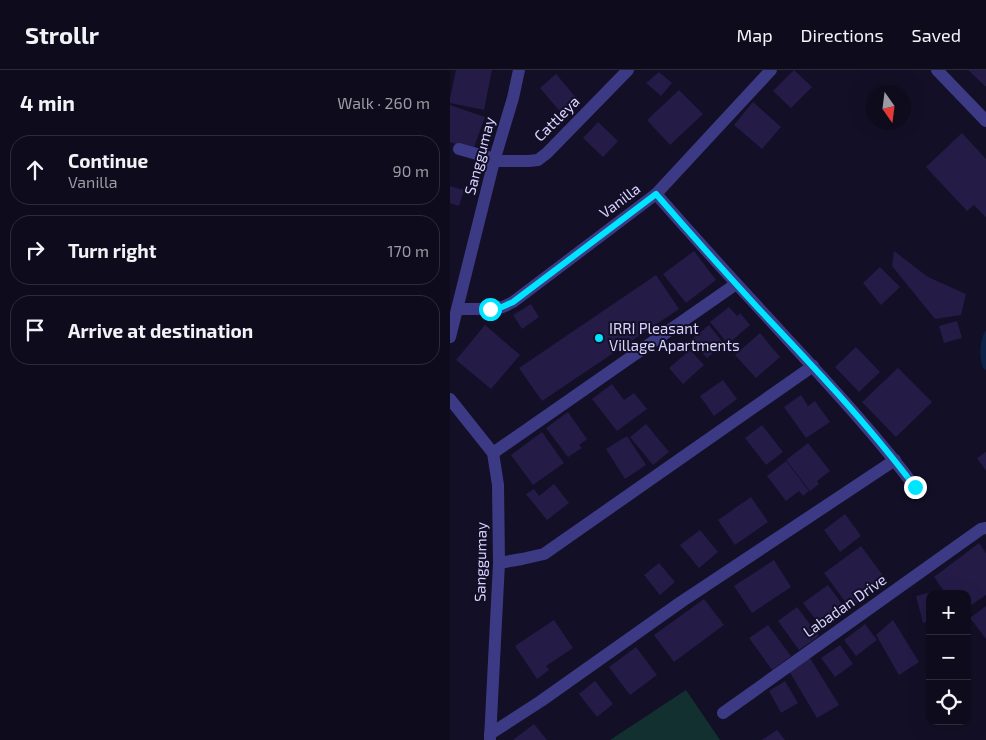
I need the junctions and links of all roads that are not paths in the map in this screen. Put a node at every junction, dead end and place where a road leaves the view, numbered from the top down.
1 (519, 70) edge
2 (628, 70) edge
3 (770, 70) edge
4 (937, 70) edge
5 (986, 121) edge
6 (458, 149) dead end
7 (495, 160) junction
8 (656, 194) junction
9 (736, 284) junction
10 (458, 309) junction
11 (450, 334) edge
12 (813, 366) junction
13 (450, 399) edge
14 (492, 453) junction
15 (895, 460) junction
16 (915, 487) dead end
17 (986, 528) edge
18 (498, 563) junction
19 (723, 712) dead end
20 (490, 737) edge

1 - 7 street, Sanggumay
2 - 7 street, Cattleya
3 - 8 street, Vanilla
4 - 5 street
6 - 7 street, Cattleya
7 - 10 street, Sanggumay
8 - 9 street
8 - 10 street, Vanilla
9 - 12 street
9 - 14 street
10 - 11 street, Sanggumay
12 - 15 street
12 - 18 street
13 - 14 street, Sanggumay
14 - 18 street, Sanggumay
15 - 16 street
15 - 20 street
17 - 19 street, Labadan Drive
18 - 20 street, Sanggumay

